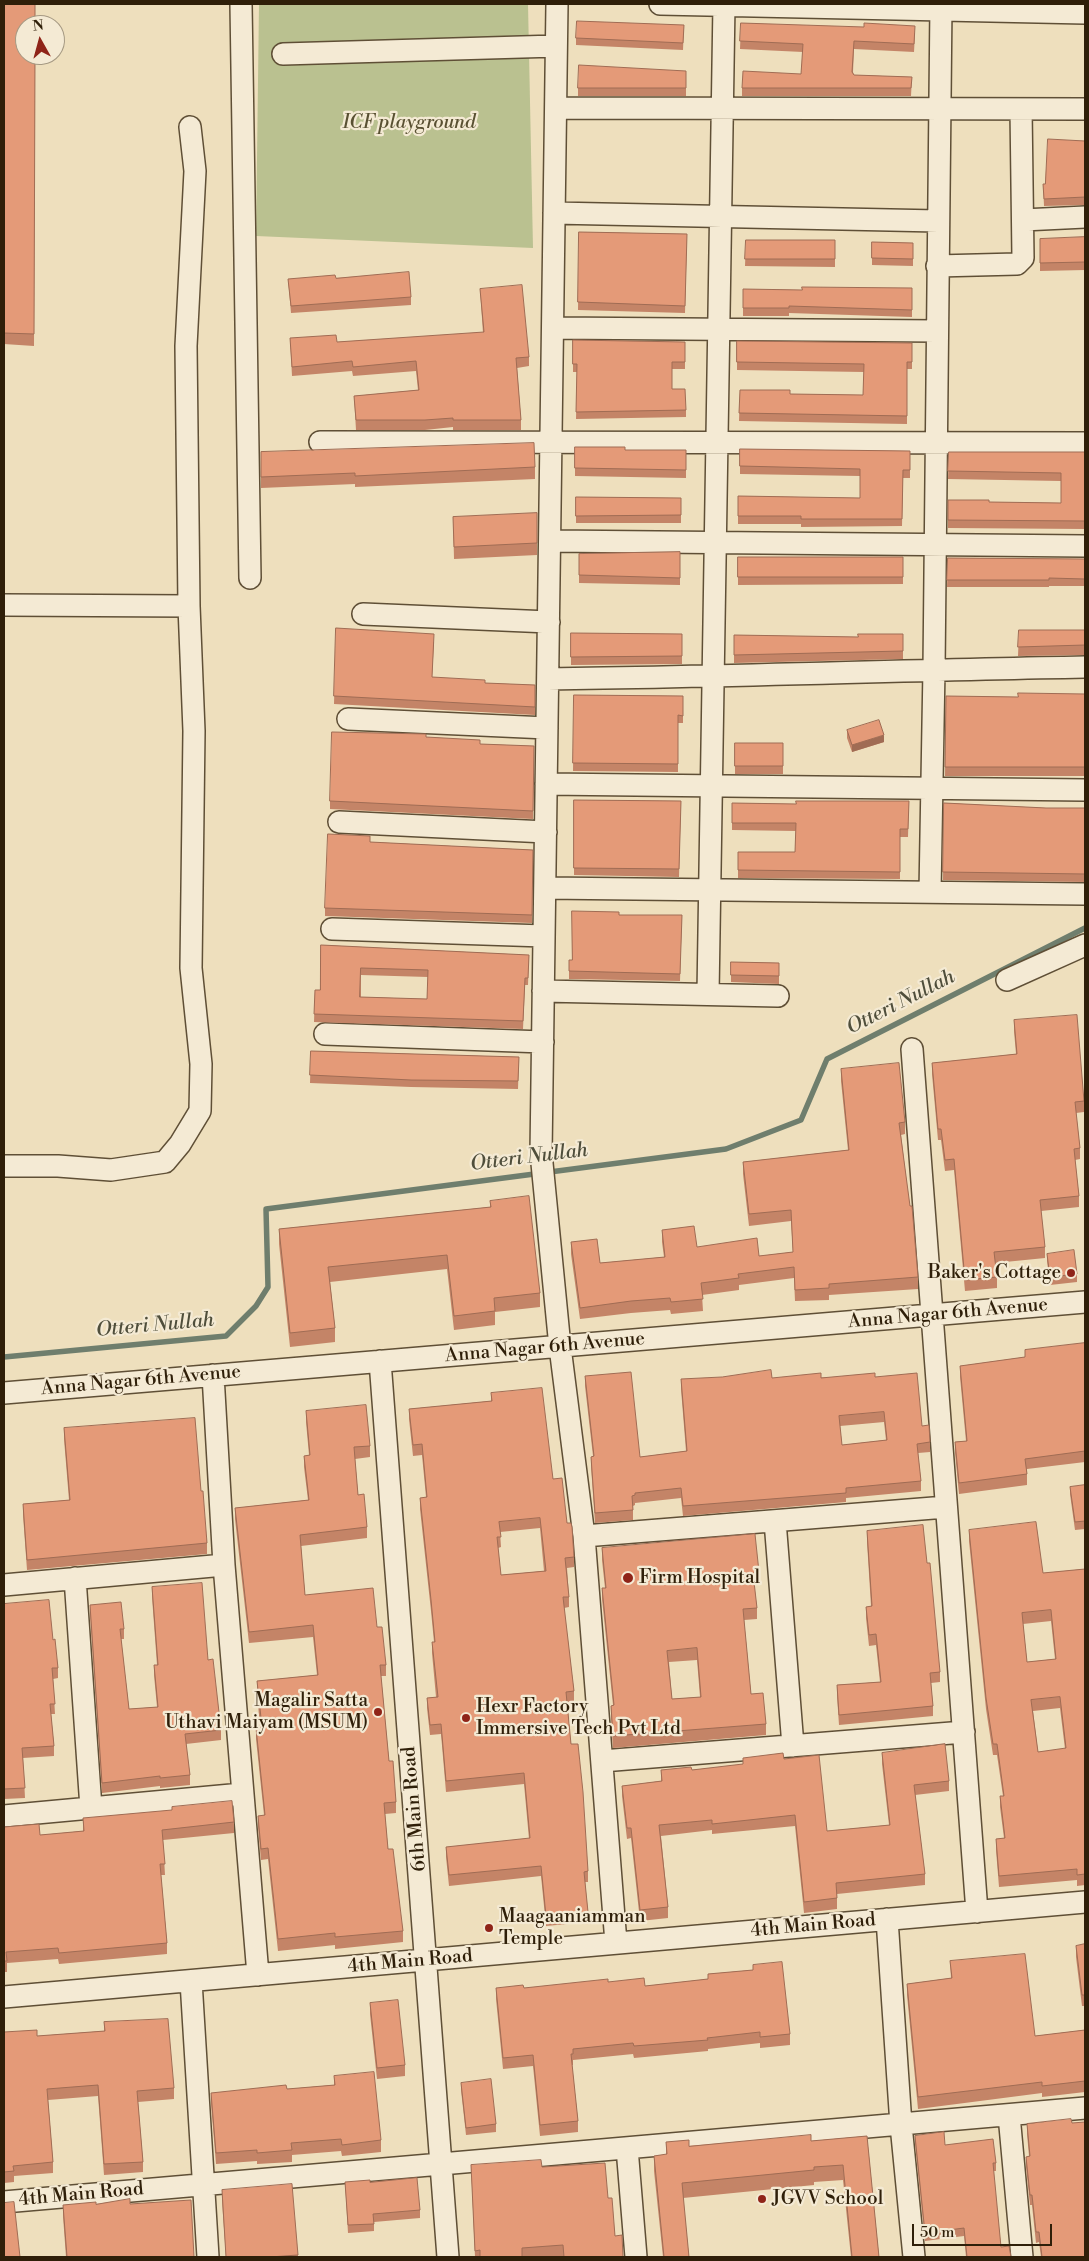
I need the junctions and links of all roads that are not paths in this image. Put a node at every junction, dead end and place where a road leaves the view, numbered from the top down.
1 (241, 4) edge
2 (557, 4) edge
3 (660, 4) edge
4 (724, 4) edge
5 (941, 7) edge
6 (1085, 13) edge
7 (556, 46) junction
8 (283, 54) dead end
9 (556, 108) junction
10 (722, 109) junction
11 (940, 109) junction
12 (1021, 109) junction
13 (1085, 109) edge
14 (190, 127) dead end
15 (554, 213) junction
16 (720, 216) junction
17 (1085, 217) edge
18 (938, 220) junction
19 (1023, 220) junction
20 (937, 266) junction
21 (553, 328) junction
22 (719, 330) junction
23 (937, 331) junction
24 (320, 442) dead end
25 (551, 442) junction
26 (717, 442) junction
27 (935, 442) junction
28 (1085, 442) edge
29 (550, 541) junction
30 (715, 542) junction
31 (934, 545) junction
32 (1085, 546) edge
33 (250, 578) dead end
34 (4, 605) edge
35 (189, 606) junction
36 (363, 614) dead end
37 (549, 622) junction
38 (1085, 667) edge
39 (934, 669) junction
40 (713, 677) junction
41 (548, 679) junction
42 (348, 719) dead end
43 (547, 728) junction
44 (546, 784) junction
45 (712, 786) junction
46 (931, 788) junction
47 (1085, 790) edge
48 (339, 822) dead end
49 (546, 832) junction
50 (545, 888) junction
51 (710, 890) junction
52 (930, 892) junction
53 (1085, 894) edge
54 (332, 929) dead end
55 (544, 936) junction
56 (1085, 945) edge
57 (1007, 980) dead end
58 (544, 991) junction
59 (708, 994) junction
60 (778, 996) dead end
61 (324, 1034) dead end
62 (543, 1042) junction
63 (912, 1049) dead end
64 (4, 1166) edge
65 (1085, 1302) edge
66 (932, 1315) junction
67 (560, 1347) junction
68 (380, 1362) junction
69 (213, 1375) junction
70 (4, 1393) edge
71 (946, 1507) junction
72 (775, 1520) junction
73 (584, 1536) junction
74 (224, 1565) junction
75 (75, 1578) junction
76 (4, 1585) edge
77 (964, 1732) junction
78 (793, 1746) junction
79 (602, 1761) junction
80 (242, 1794) junction
81 (91, 1808) junction
82 (4, 1816) edge
83 (1085, 1902) edge
84 (976, 1912) junction
85 (887, 1920) junction
86 (616, 1944) junction
87 (427, 1960) junction
88 (258, 1975) junction
89 (190, 1981) junction
90 (4, 1997) edge
91 (1085, 2108) edge
92 (1009, 2115) junction
93 (901, 2124) junction
94 (627, 2148) junction
95 (440, 2164) junction
96 (202, 2185) junction
97 (4, 2202) edge
98 (208, 2257) edge
99 (448, 2257) edge
100 (636, 2257) edge
101 (914, 2257) edge
102 (1022, 2257) edge

1 - 33 street
2 - 7 street
3 - 4 street
4 - 5 street
4 - 10 street
5 - 6 street
5 - 11 street
7 - 8 street
7 - 9 street
9 - 10 street
9 - 15 street
10 - 11 street
10 - 16 street
11 - 12 street
11 - 18 street
12 - 13 street
12 - 19 street
14 - 35 street
15 - 16 street
15 - 21 street
16 - 18 street
16 - 22 street
17 - 19 street
18 - 20 street
19 - 20 street
20 - 23 street
21 - 22 street
21 - 25 street
22 - 23 street
22 - 26 street
23 - 27 street
24 - 25 street
25 - 26 street
25 - 29 street
26 - 27 street
26 - 30 street
27 - 28 street
27 - 31 street
29 - 30 street
29 - 37 street
30 - 31 street
30 - 40 street
31 - 32 street
31 - 39 street
34 - 35 street
35 - 64 street
36 - 37 street
37 - 41 street
38 - 39 street
39 - 40 street
39 - 46 street
40 - 41 street
40 - 45 street
41 - 43 street
42 - 43 street
43 - 44 street
44 - 45 street
44 - 49 street
45 - 46 street
45 - 51 street
46 - 47 street
46 - 52 street
48 - 49 street
49 - 50 street
50 - 51 street
50 - 55 street
51 - 52 street
51 - 59 street
52 - 53 street
54 - 55 street
55 - 58 street
56 - 57 street
58 - 59 street
58 - 62 street
59 - 60 street
61 - 62 street
62 - 67 street
63 - 66 street
65 - 66 street, Anna Nagar 6th Avenue
66 - 67 street, Anna Nagar 6th Avenue
66 - 71 street
67 - 68 street, Anna Nagar 6th Avenue
67 - 73 street
68 - 69 street, Anna Nagar 6th Avenue
68 - 87 street, 6th Main Road
69 - 70 street, Anna Nagar 6th Avenue
69 - 74 street
71 - 72 street
71 - 77 street
72 - 73 street
72 - 78 street
73 - 79 street
74 - 75 street
74 - 80 street
75 - 76 street
75 - 81 street
77 - 78 street
77 - 84 street
78 - 79 street
79 - 86 street
80 - 81 street
80 - 88 street
81 - 82 street
83 - 84 street, 4th Main Road
84 - 85 street, 4th Main Road
85 - 86 street, 4th Main Road
85 - 93 street
86 - 87 street, 4th Main Road
87 - 88 street, 4th Main Road
87 - 95 street, 6th Main Road
88 - 89 street, 4th Main Road
89 - 90 street, 4th Main Road
89 - 96 street
91 - 92 street, 4th Main Road
92 - 93 street, 4th Main Road
92 - 102 street
93 - 94 street, 4th Main Road
93 - 101 street
94 - 95 street, 4th Main Road
94 - 100 street
95 - 96 street, 4th Main Road
95 - 99 street, 6th Main Road
96 - 97 street, 4th Main Road
96 - 98 street

